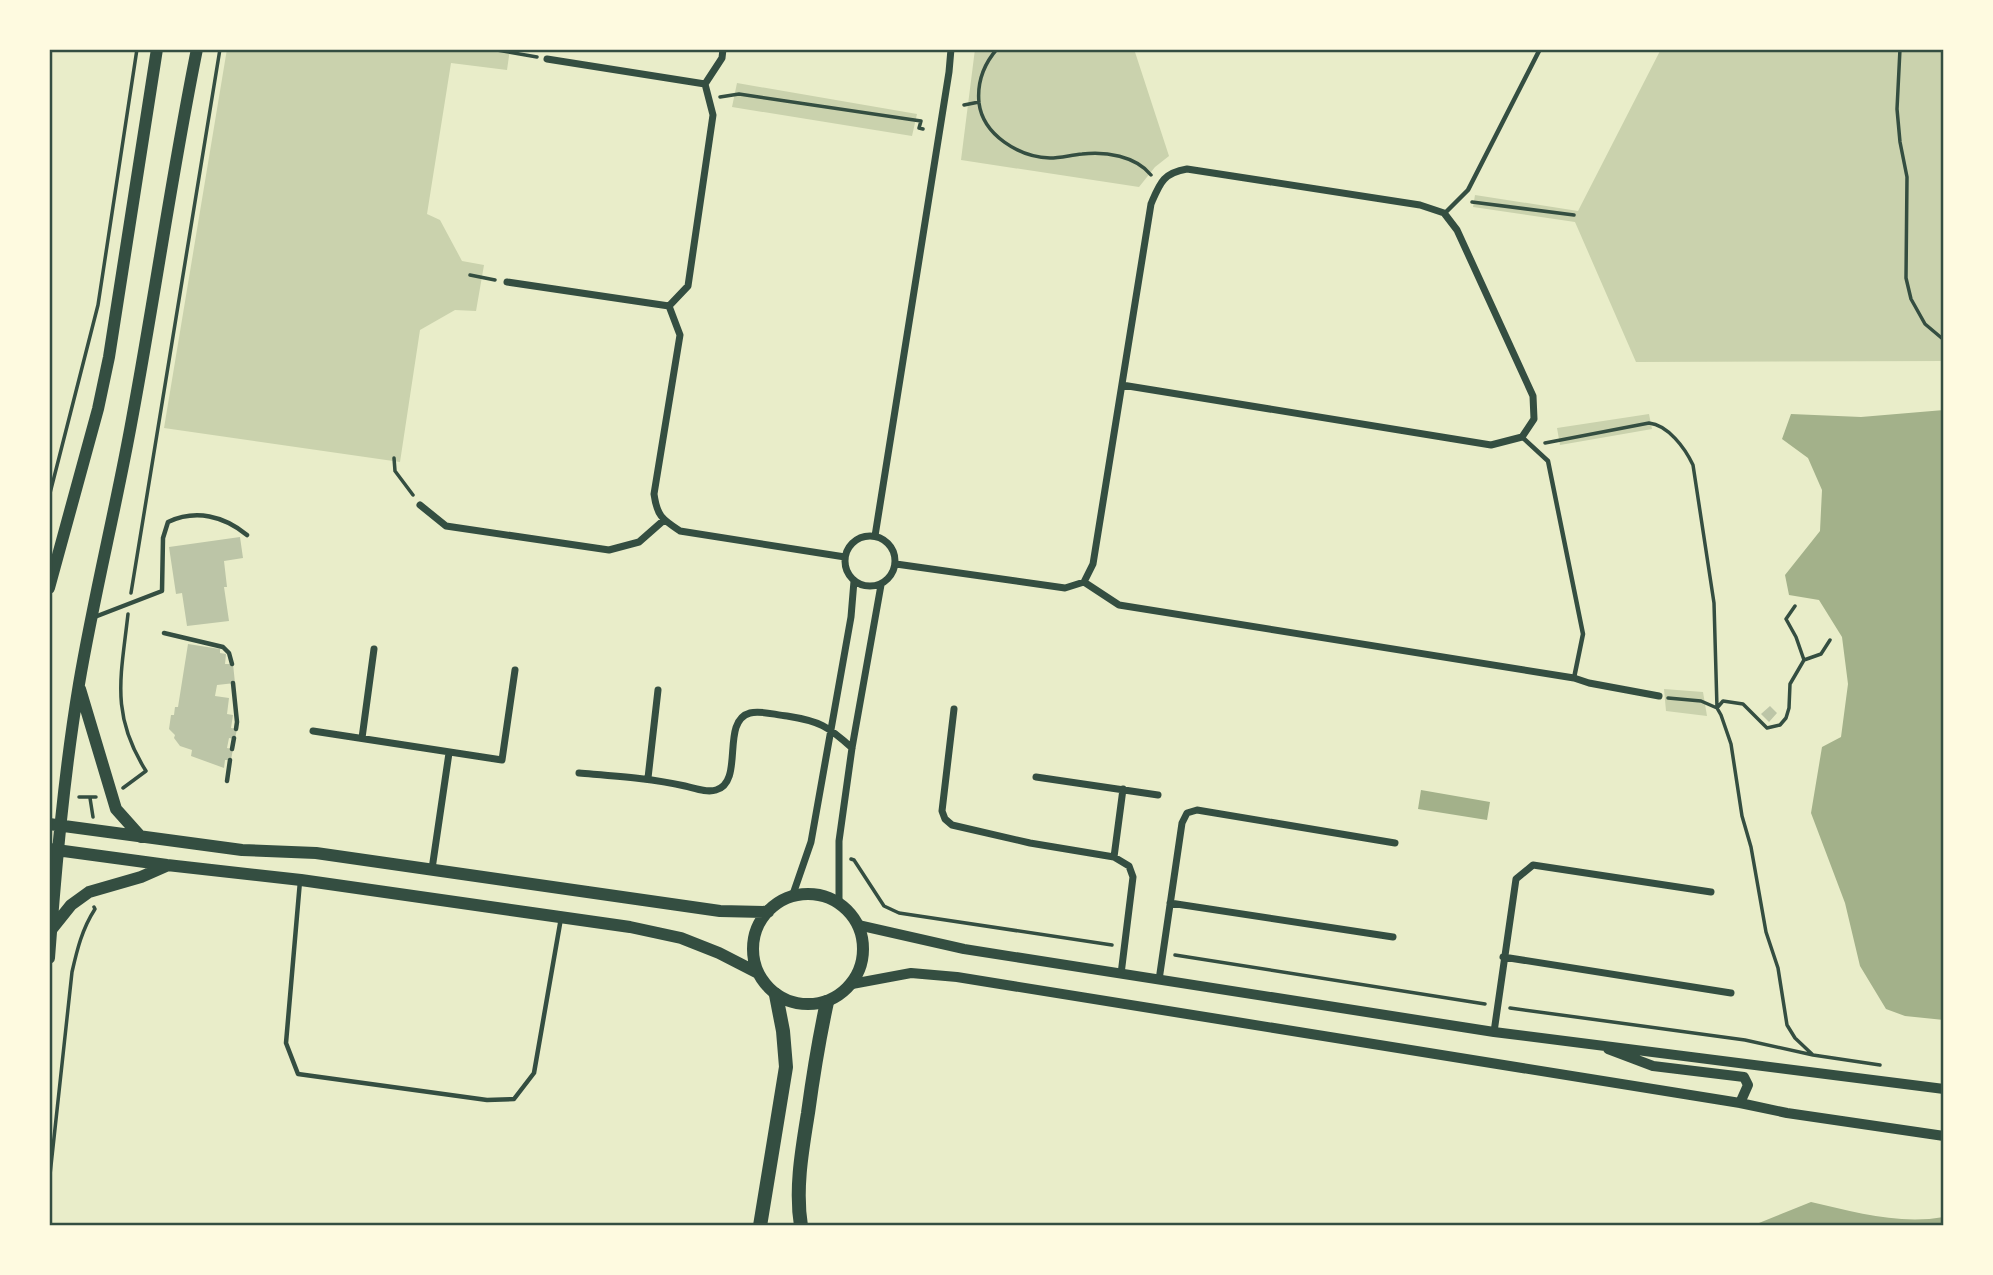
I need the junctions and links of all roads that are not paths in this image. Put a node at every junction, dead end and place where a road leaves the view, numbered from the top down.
1 (157, 49) edge
2 (197, 49) edge
3 (723, 49) edge
4 (951, 49) edge
5 (1540, 49) edge
6 (548, 59) road end
7 (705, 84) junction
8 (1444, 213) junction
9 (507, 282) road end
10 (669, 306) junction
11 (1122, 385) junction
12 (1522, 437) junction
13 (420, 505) road end
14 (664, 520) junction
15 (247, 535) dead end
16 (875, 537) junction
17 (845, 557) junction
18 (896, 564) junction
19 (854, 581) junction
20 (1084, 582) junction
21 (881, 585) junction
22 (49, 588) edge
23 (92, 618) junction
24 (164, 633) dead end
25 (374, 649) dead end
26 (232, 664) dead end
27 (515, 670) dead end
28 (1574, 678) junction
29 (233, 683) dead end
30 (79, 686) junction
31 (658, 690) dead end
32 (1659, 696) road end
33 (954, 709) dead end
34 (236, 729) dead end
35 (831, 729) junction
36 (313, 731) dead end
37 (234, 738) dead end
38 (362, 738) junction
39 (852, 748) junction
40 (232, 749) dead end
41 (449, 752) junction
42 (230, 760) dead end
43 (579, 773) dead end
44 (1036, 777) dead end
45 (648, 778) junction
46 (227, 781) dead end
47 (1123, 789) junction
48 (1158, 794) dead end
49 (55, 825) edge
50 (141, 837) junction
51 (1395, 843) dead end
52 (54, 850) edge
53 (1114, 857) junction
54 (167, 866) junction
55 (432, 869) junction
56 (300, 880) junction
57 (1712, 892) dead end
58 (792, 897) junction
59 (1170, 902) junction
60 (839, 903) junction
61 (768, 912) junction
62 (562, 917) junction
63 (858, 925) junction
64 (51, 930) junction
65 (1393, 937) dead end
66 (1503, 957) junction
67 (49, 958) edge
68 (758, 973) junction
69 (1121, 974) junction
70 (1159, 980) junction
71 (852, 984) junction
72 (1731, 993) dead end
73 (776, 995) junction
74 (827, 1002) junction
75 (1494, 1032) junction
76 (1594, 1044) junction
77 (1944, 1089) edge
78 (1740, 1103) junction
79 (1944, 1136) edge
80 (760, 1226) edge
81 (801, 1226) edge

1 - 22 main road
2 - 23 main road
3 - 7 street
4 - 16 street
5 - 8 lane
6 - 7 street
7 - 10 street
8 - 11 street
8 - 12 street
9 - 10 street
10 - 14 street
11 - 12 street
11 - 20 street
12 - 28 lane
13 - 14 street
14 - 17 street
15 - 23 lane
16 - 17 street
16 - 18 street
17 - 19 street
18 - 20 street
18 - 21 street
19 - 21 street
19 - 35 street
20 - 28 street
21 - 39 street
23 - 30 main road
24 - 26 lane
25 - 38 street
27 - 41 street
28 - 32 street
29 - 34 lane
30 - 49 main road
30 - 50 main road
31 - 45 street
33 - 53 street
35 - 39 street
35 - 45 street
35 - 58 street
36 - 38 street
37 - 40 lane
38 - 41 street
39 - 60 street
41 - 55 street
42 - 46 lane
43 - 45 street
44 - 47 street
47 - 48 street
47 - 53 street
49 - 50 main road
49 - 52 main road
50 - 55 main road
51 - 59 street
52 - 54 main road
52 - 64 main road
53 - 69 street
54 - 56 main road
54 - 64 main road
55 - 61 main road
56 - 62 main road
56 - 62 lane
57 - 66 street
58 - 60 main road
58 - 61 main road
59 - 65 street
59 - 70 street
60 - 63 main road
61 - 68 main road
62 - 68 main road
63 - 69 street
63 - 71 main road
64 - 67 main road
66 - 72 street
66 - 75 street
68 - 73 main road
69 - 70 street
70 - 75 street
71 - 74 main road
71 - 78 street
73 - 74 main road
73 - 80 highway
74 - 81 highway
75 - 76 street
76 - 77 street
76 - 78 street
78 - 79 street

